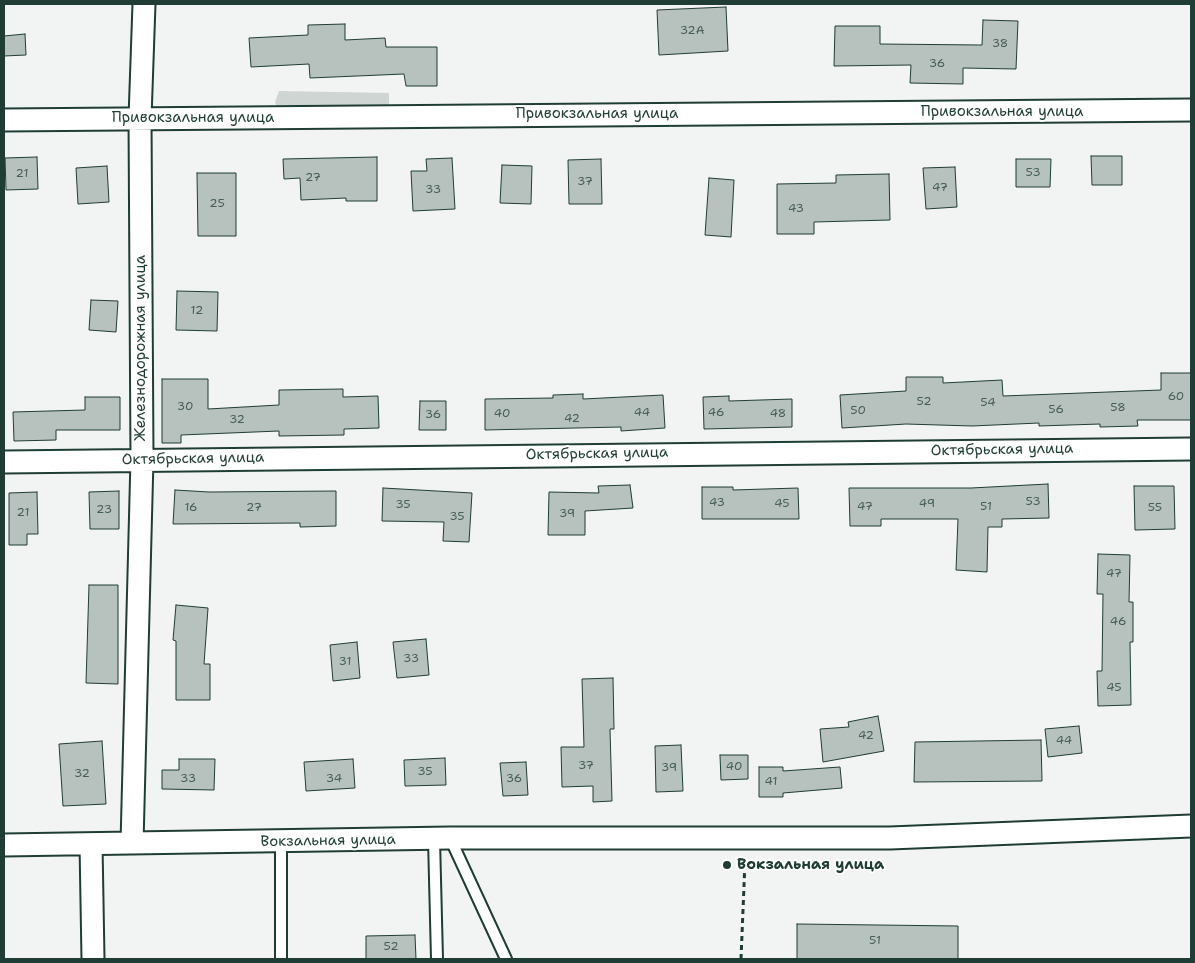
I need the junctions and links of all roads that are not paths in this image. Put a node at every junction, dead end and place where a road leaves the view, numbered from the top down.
1 (144, 4) edge
2 (1191, 110) edge
3 (140, 118) junction
4 (4, 120) edge
5 (1191, 449) edge
6 (142, 459) junction
7 (4, 462) edge
8 (1191, 826) edge
9 (442, 838) junction
10 (281, 841) junction
11 (132, 843) junction
12 (91, 844) junction
13 (4, 845) edge
14 (94, 959) edge
15 (281, 959) edge
16 (437, 959) edge
17 (506, 959) edge

1 - 3 street, Железнодорожная улица
2 - 3 street, Привокзальная улица
3 - 4 street, Привокзальная улица
3 - 6 street, Железнодорожная улица
5 - 6 street, Октябрьская улица
6 - 7 street, Октябрьская улица
6 - 11 street, Железнодорожная улица
8 - 9 street, Вокзальная улица
9 - 10 street, Вокзальная улица
9 - 16 lane
9 - 17 lane
10 - 11 street, Вокзальная улица
10 - 15 lane
11 - 12 street, Вокзальная улица
12 - 13 street, Вокзальная улица
12 - 14 street

